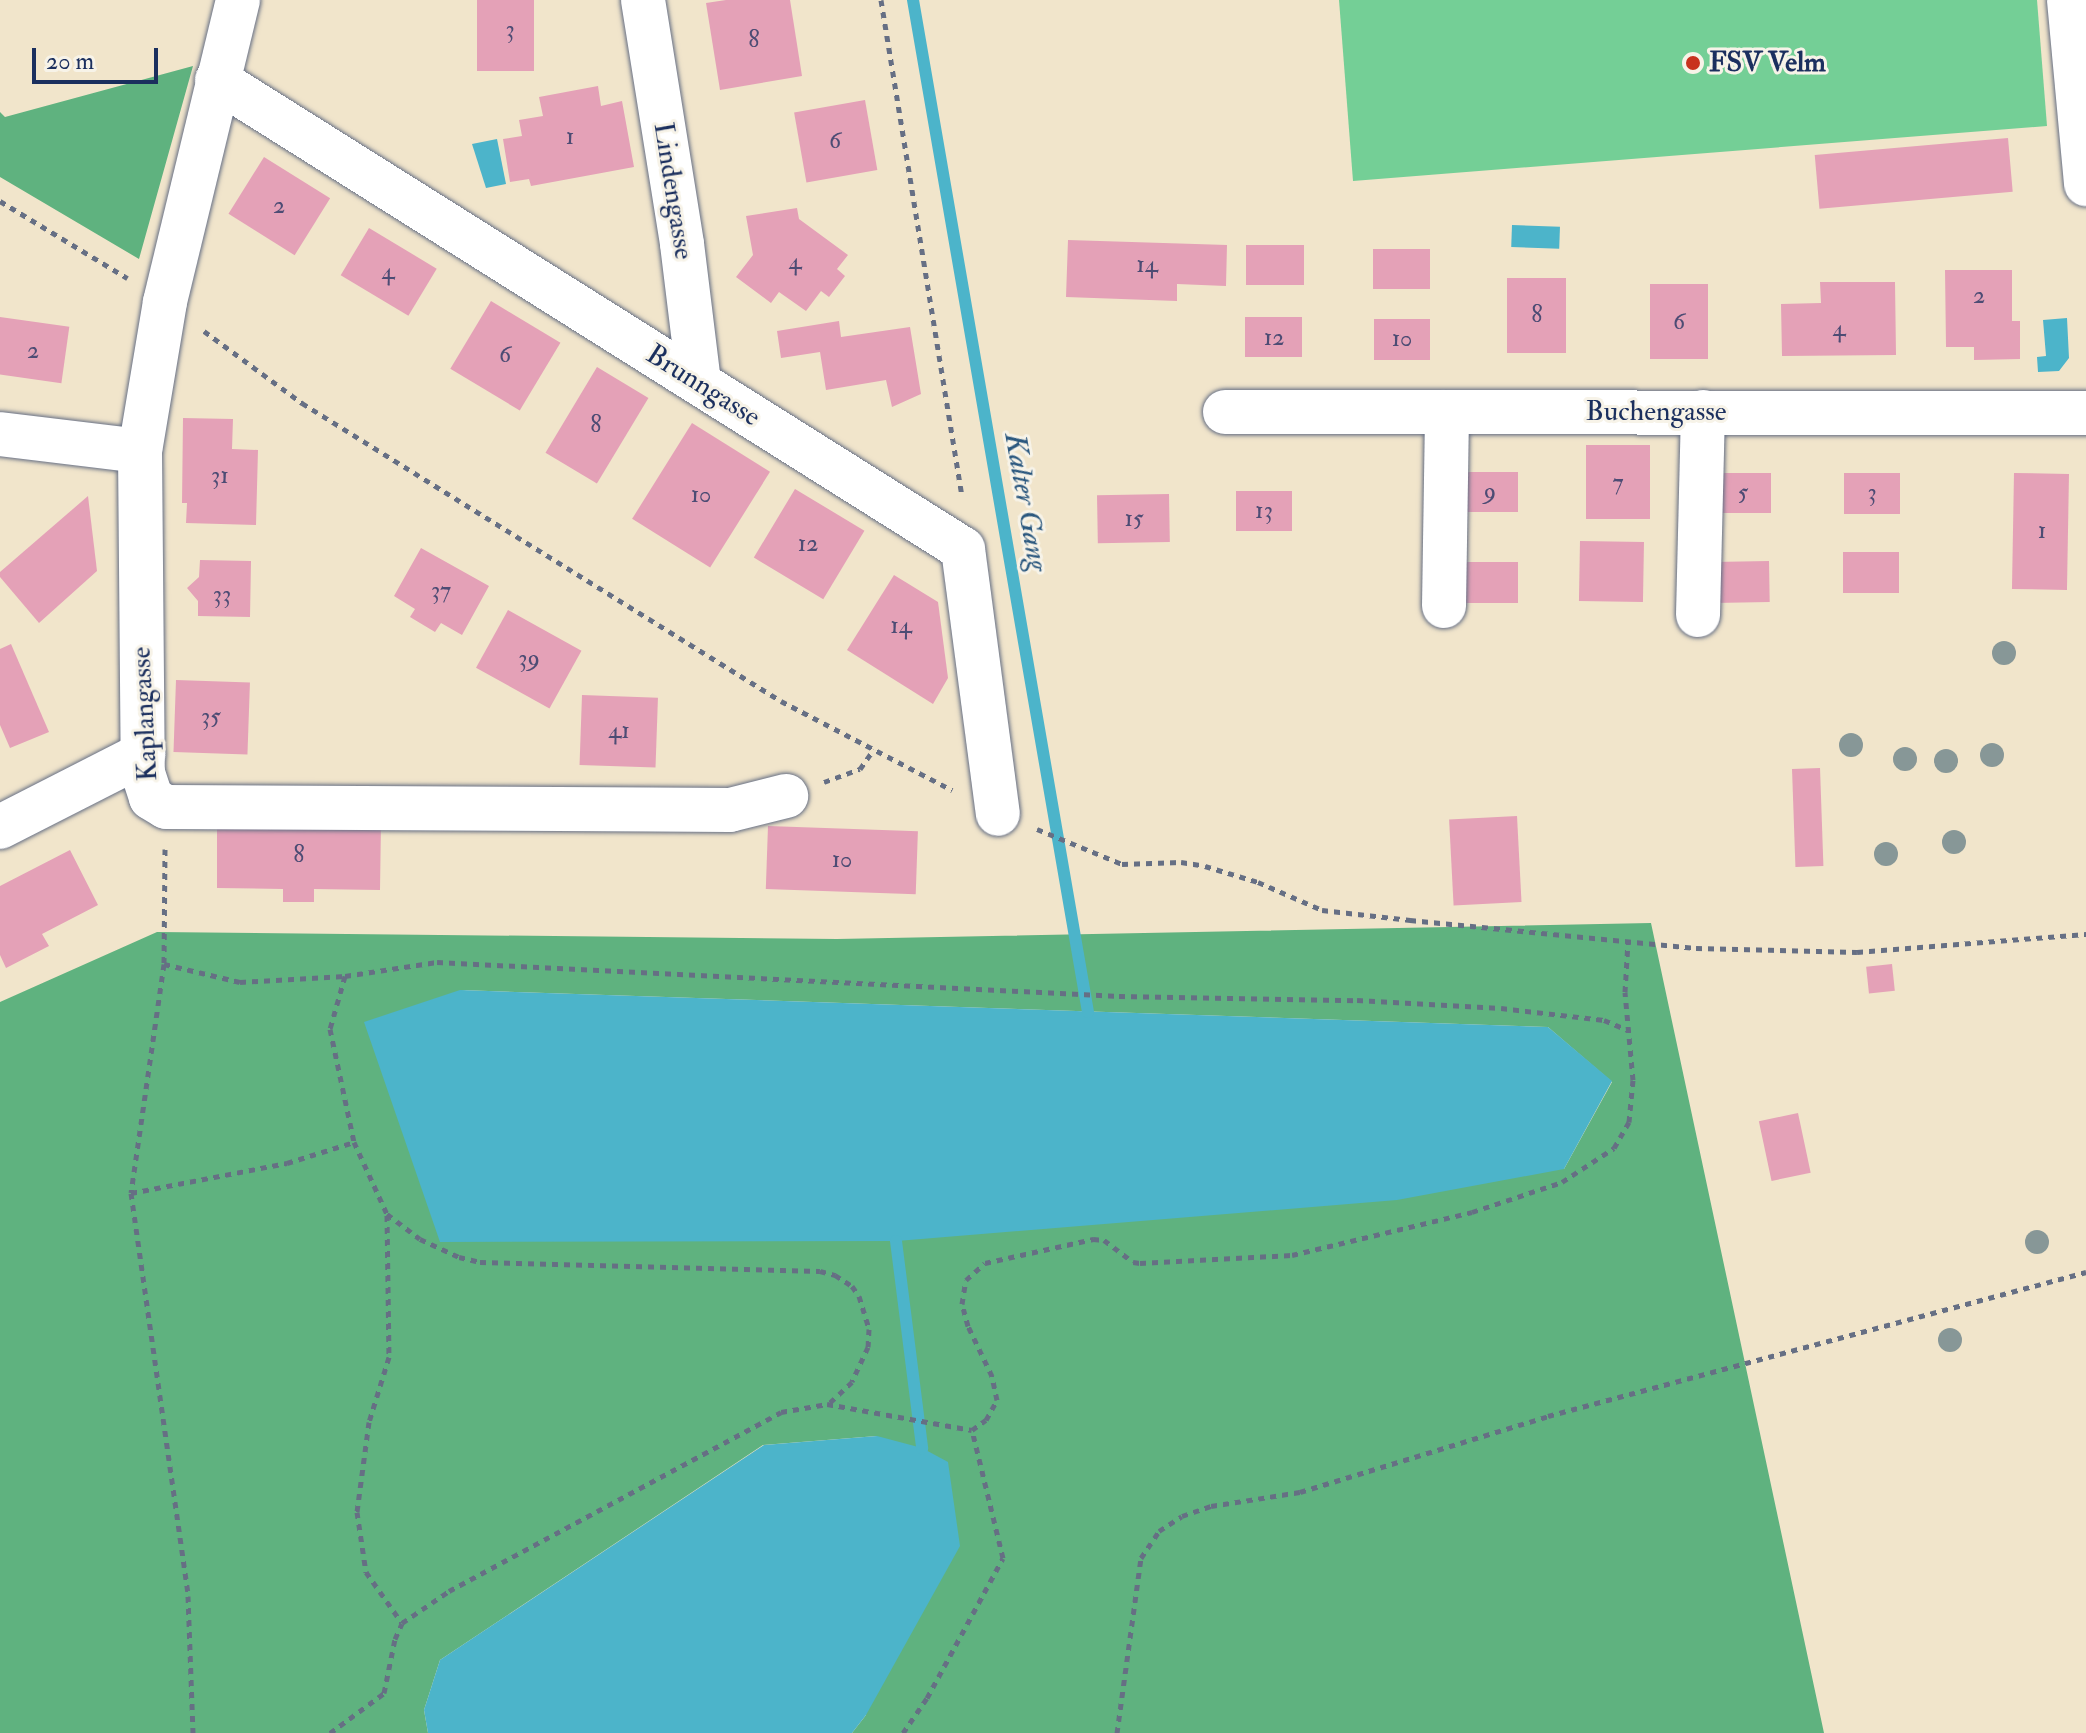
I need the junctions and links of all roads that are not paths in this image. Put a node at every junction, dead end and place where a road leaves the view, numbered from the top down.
1 (238, 0) edge
2 (643, 0) edge
3 (2069, 0) edge
4 (217, 80) junction
5 (2086, 184) edge
6 (699, 383) junction
7 (1225, 412) dead end
8 (1447, 412) junction
9 (1703, 412) junction
10 (2086, 413) edge
11 (0, 434) edge
12 (140, 451) junction
13 (1444, 606) dead end
14 (1698, 615) dead end
15 (143, 754) junction
16 (786, 796) dead end
17 (998, 814) road end
18 (0, 827) edge

1 - 4 street, Kaplangasse
2 - 6 street, Lindengasse
3 - 5 street
4 - 6 street, Brunngasse
4 - 12 street, Kaplangasse
6 - 17 street, Brunngasse
7 - 8 street, Buchengasse
8 - 9 street, Buchengasse
8 - 13 street
9 - 10 street, Buchengasse
9 - 14 street
11 - 12 street
12 - 15 street, Kaplangasse
15 - 16 street, Kaplangasse
15 - 18 street

